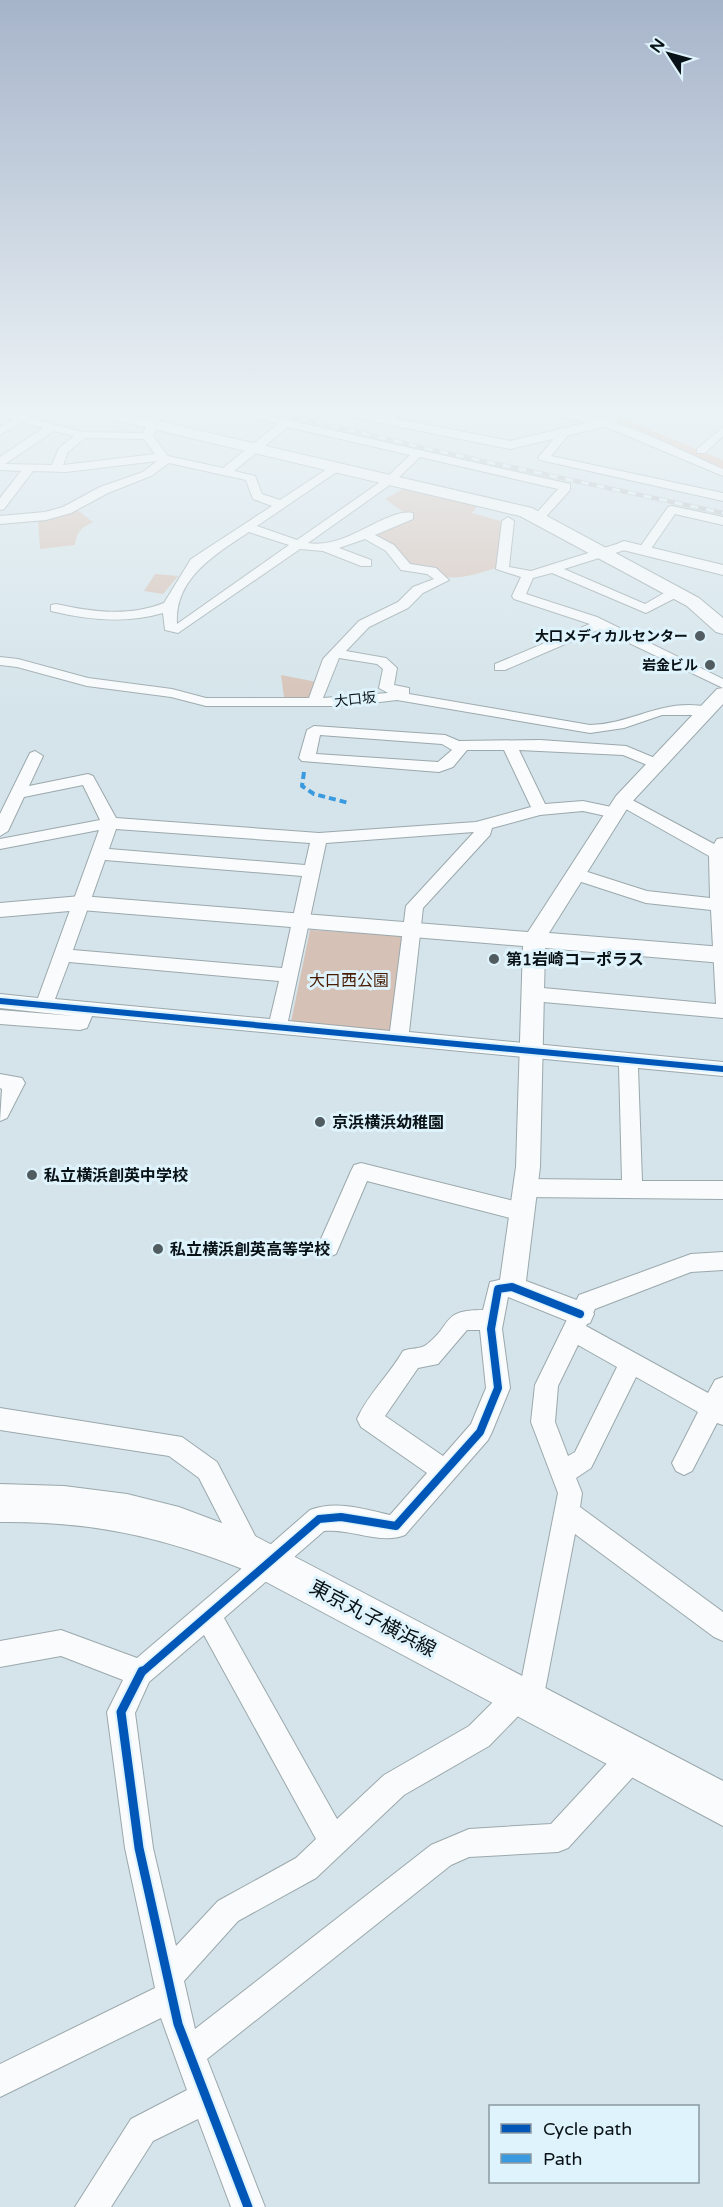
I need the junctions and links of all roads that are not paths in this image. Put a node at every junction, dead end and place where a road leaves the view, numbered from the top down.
1 (53, 514) edge
2 (268, 514) edge
3 (341, 514) edge
4 (530, 514) edge
5 (543, 514) edge
6 (669, 514) edge
7 (692, 514) edge
8 (409, 516) dead end
9 (539, 518) junction
10 (0, 520) edge
11 (723, 520) edge
12 (508, 521) dead end
13 (248, 527) junction
14 (364, 534) junction
15 (297, 544) junction
16 (624, 546) joint
17 (324, 547) junction
18 (644, 550) junction
19 (603, 552) junction
20 (366, 563) dead end
21 (552, 568) junction
22 (721, 571) edge
23 (531, 575) junction
24 (676, 592) junction
25 (169, 606) junction
26 (56, 608) dead end
27 (601, 624) junction
28 (723, 628) edge
29 (334, 653) junction
30 (0, 661) edge
31 (500, 667) dead end
32 (723, 684) edge
33 (723, 693) edge
34 (315, 701) junction
35 (464, 707) junction
36 (714, 710) edge
37 (509, 745) junction
38 (456, 746) junction
39 (35, 756) dead end
40 (657, 764) junction
41 (18, 794) junction
42 (619, 807) junction
43 (540, 810) junction
44 (110, 823) junction
45 (484, 825) junction
46 (0, 831) edge
47 (319, 838) junction
48 (0, 844) edge
49 (721, 850) edge
50 (99, 854) junction
51 (312, 871) junction
52 (575, 874) junction
53 (81, 903) junction
54 (718, 905) junction
55 (0, 910) edge
56 (301, 921) junction
57 (412, 930) junction
58 (534, 939) junction
59 (62, 955) junction
60 (721, 955) edge
61 (289, 975) junction
62 (532, 994) junction
63 (723, 1000) edge
64 (0, 1001) edge
65 (44, 1005) junction
66 (87, 1009) junction
67 (723, 1011) edge
68 (0, 1017) edge
69 (278, 1025) junction
70 (399, 1036) junction
71 (531, 1049) junction
72 (628, 1059) junction
73 (723, 1068) edge
74 (0, 1081) edge
75 (0, 1113) edge
76 (525, 1188) junction
77 (632, 1189) junction
78 (723, 1190) edge
79 (522, 1212) junction
80 (328, 1248) dead end
81 (723, 1261) edge
82 (512, 1287) junction
83 (493, 1320) junction
84 (576, 1322) junction
85 (631, 1363) junction
86 (719, 1403) edge
87 (0, 1419) edge
88 (684, 1463) dead end
89 (445, 1471) junction
90 (562, 1473) junction
91 (0, 1503) edge
92 (566, 1512) junction
93 (260, 1557) junction
94 (208, 1616) junction
95 (723, 1628) edge
96 (0, 1654) edge
97 (140, 1673) junction
98 (525, 1698) junction
99 (632, 1756) junction
100 (723, 1804) edge
101 (333, 1840) junction
102 (170, 1986) junction
103 (190, 2053) junction
104 (0, 2081) edge
105 (207, 2097) junction
106 (102, 2200) edge
107 (248, 2207) edge

1 - 10 street
2 - 13 street
3 - 15 street
4 - 9 main road
5 - 9 street
6 - 18 street
7 - 11 street
8 - 14 street
9 - 19 main road
12 - 23 street
13 - 15 street
13 - 25 street
14 - 17 street
14 - 29 street
15 - 17 street
15 - 25 street
16 - 18 street
16 - 19 street
17 - 20 street
18 - 22 street
19 - 21 street
19 - 24 main road
21 - 23 street
21 - 24 street
23 - 27 street
24 - 28 main road
25 - 26 street
27 - 31 street
27 - 32 street
29 - 34 street
29 - 35 street
30 - 34 street, 大口坂
33 - 36 street
34 - 35 street, 大口坂
35 - 36 street, 大口坂
36 - 40 street
37 - 38 street
37 - 40 street
37 - 43 street
38 - 38 street
39 - 41 street
40 - 42 street
41 - 44 street
41 - 46 street
42 - 43 street
42 - 49 street
42 - 52 street
43 - 45 street
44 - 47 street
44 - 48 street
44 - 50 street
45 - 47 street
45 - 57 street
47 - 51 street
49 - 54 street
50 - 51 street
50 - 53 street
51 - 56 street
52 - 54 street
52 - 58 street
53 - 55 street
53 - 56 street
53 - 59 street
54 - 60 street
56 - 57 street
56 - 61 street
57 - 58 street
57 - 70 street
58 - 60 street
58 - 62 street
59 - 61 street
59 - 65 street
60 - 63 street
61 - 69 street
62 - 67 street
62 - 71 street
64 - 65 street
65 - 66 street
66 - 68 street
66 - 69 street
69 - 70 street
70 - 71 street
71 - 72 street
71 - 76 street
72 - 73 street
72 - 77 street
74 - 75 street
76 - 77 street
76 - 79 street
77 - 78 street
79 - 80 street
79 - 82 street
81 - 84 street
82 - 83 street
82 - 84 street
83 - 89 street
83 - 89 street
84 - 85 street
84 - 90 street
85 - 86 street
85 - 90 street
86 - 88 street
87 - 93 street
89 - 93 street
90 - 92 street
91 - 93 main road, 東京丸子横浜線
92 - 95 street
92 - 98 street
93 - 94 street
93 - 98 main road, 東京丸子横浜線
94 - 97 street
94 - 101 street
96 - 97 street
97 - 102 street
98 - 99 main road, 東京丸子横浜線
98 - 101 street
99 - 100 main road, 東京丸子横浜線
99 - 103 street
101 - 102 street
102 - 103 street
102 - 104 street
103 - 105 street
105 - 106 street
105 - 107 street

